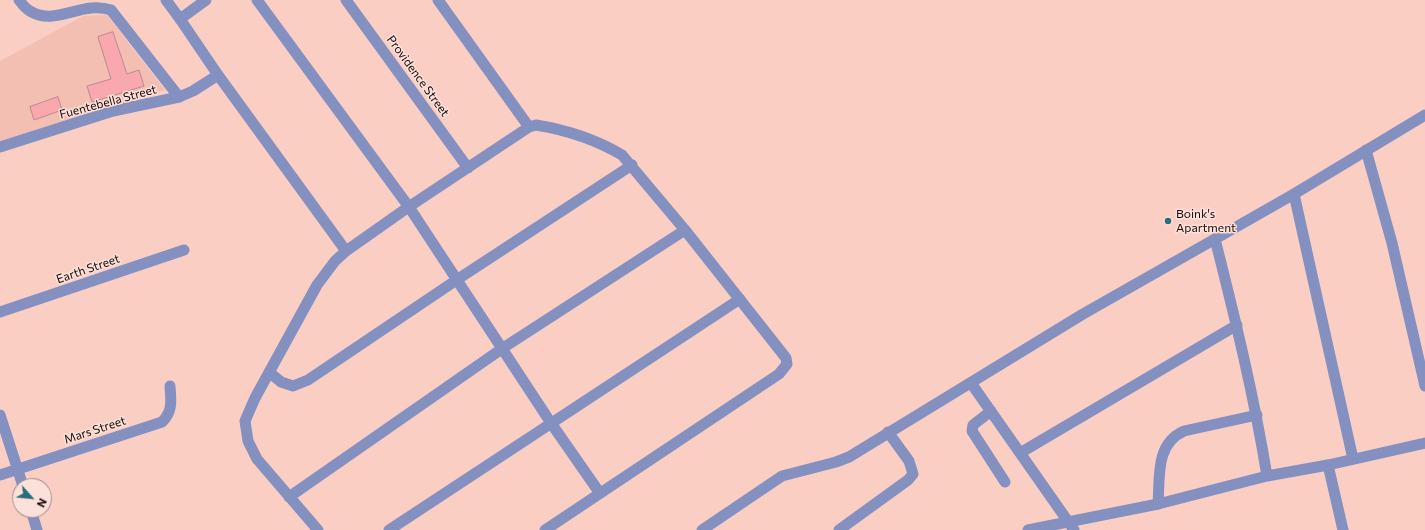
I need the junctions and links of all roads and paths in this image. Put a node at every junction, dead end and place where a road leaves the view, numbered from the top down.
1 (19, 0) edge
2 (166, 0) edge
3 (206, 0) edge
4 (257, 0) edge
5 (346, 0) edge
6 (438, 0) edge
7 (180, 19) junction
8 (218, 75) junction
9 (179, 97) junction
10 (1425, 115) edge
11 (529, 127) junction
12 (0, 147) edge
13 (1366, 150) junction
14 (632, 165) junction
15 (468, 168) junction
16 (1294, 194) junction
17 (410, 207) junction
18 (685, 230) junction
19 (1215, 239) junction
20 (184, 250) dead end
21 (346, 251) junction
22 (458, 279) junction
23 (740, 299) junction
24 (0, 312) edge
25 (1237, 325) junction
26 (503, 348) junction
27 (269, 372) junction
28 (971, 383) junction
29 (170, 386) dead end
30 (1425, 386) edge
31 (991, 411) junction
32 (1257, 415) junction
33 (0, 416) edge
34 (551, 423) junction
35 (888, 432) junction
36 (1425, 443) edge
37 (1020, 453) junction
38 (1353, 459) junction
39 (1328, 465) junction
40 (18, 469) junction
41 (0, 475) edge
42 (1267, 476) junction
43 (21, 478) edge
44 (1005, 482) dead end
45 (599, 492) junction
46 (289, 498) junction
47 (1158, 504) junction
48 (33, 518) edge
49 (1071, 527) edge
50 (37, 530) edge
51 (318, 530) edge
52 (389, 530) edge
53 (545, 530) edge
54 (702, 530) edge
55 (840, 530) edge
56 (1028, 530) edge
57 (1343, 530) edge

1 - 9 street
2 - 7 street
3 - 7 street
4 - 17 street
5 - 15 street, Providence Street
6 - 11 street
7 - 8 street
8 - 9 street, Fuentebella Street
8 - 21 street
9 - 12 street, Fuentebella Street
10 - 13 street
11 - 14 street
11 - 15 street
13 - 16 street
13 - 30 street
14 - 18 street
14 - 22 street
15 - 17 street
16 - 19 street
16 - 38 street
17 - 21 street
17 - 22 street
18 - 23 street
18 - 26 street
19 - 25 street
19 - 28 street
20 - 24 street, Earth Street
21 - 27 street
22 - 26 street
22 - 27 street
23 - 34 street
23 - 45 street
25 - 32 street
25 - 37 street
26 - 34 street
26 - 46 street
27 - 46 street
28 - 31 street
28 - 35 street
29 - 40 street, Mars Street
31 - 37 street
31 - 44 street
32 - 42 street
32 - 47 street
33 - 40 street
34 - 45 street
34 - 52 street
35 - 54 street
35 - 55 street
36 - 38 street
37 - 49 street
38 - 39 street
39 - 42 street
39 - 57 street
40 - 41 street, Mars Street
40 - 43 street
42 - 47 street
45 - 53 street
46 - 51 street
47 - 49 street
48 - 50 street
49 - 56 street

